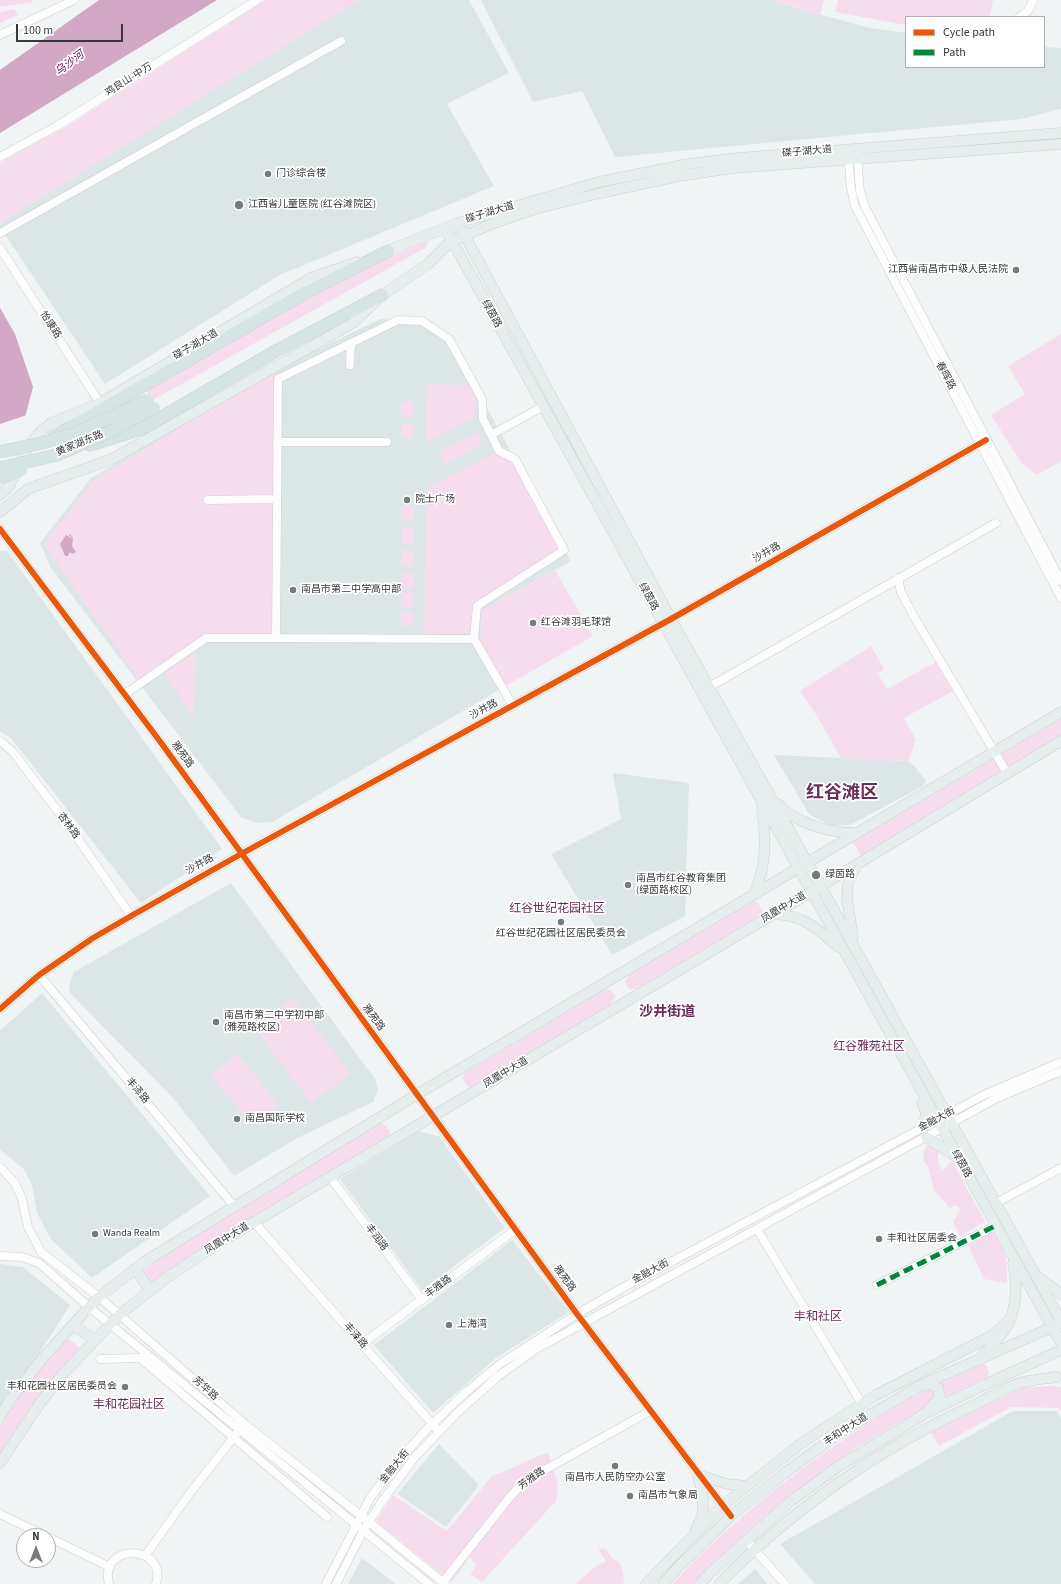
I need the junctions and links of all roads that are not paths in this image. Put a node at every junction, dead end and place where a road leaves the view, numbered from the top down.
1 (74, 0) edge
2 (257, 0) edge
3 (1033, 0) edge
4 (1020, 16) edge
5 (0, 35) edge
6 (340, 41) dead end
7 (1061, 132) edge
8 (1061, 144) edge
9 (852, 148) junction
10 (0, 157) edge
11 (853, 160) junction
12 (458, 223) junction
13 (445, 228) junction
14 (0, 233) edge
15 (464, 236) junction
16 (451, 241) junction
17 (0, 248) edge
18 (388, 251) junction
19 (382, 295) junction
20 (351, 343) junction
21 (350, 365) dead end
22 (100, 402) junction
23 (542, 407) junction
24 (491, 435) junction
25 (277, 442) junction
26 (387, 442) dead end
27 (983, 442) junction
28 (42, 443) junction
29 (0, 447) edge
30 (0, 452) edge
31 (57, 455) junction
32 (0, 468) edge
33 (0, 478) edge
34 (0, 495) edge
35 (277, 499) junction
36 (208, 500) dead end
37 (0, 512) edge
38 (996, 523) dead end
39 (0, 529) edge
40 (898, 578) junction
41 (1061, 581) edge
42 (1061, 598) edge
43 (667, 622) junction
44 (276, 638) junction
45 (474, 639) junction
46 (709, 687) junction
47 (125, 694) junction
48 (513, 706) junction
49 (1061, 712) edge
50 (0, 740) edge
51 (1061, 741) edge
52 (995, 751) junction
53 (1007, 773) junction
54 (771, 799) junction
55 (761, 802) junction
56 (856, 833) junction
57 (241, 854) junction
58 (807, 862) junction
59 (858, 864) junction
60 (798, 868) junction
61 (821, 886) junction
62 (810, 892) junction
63 (754, 894) junction
64 (773, 914) junction
65 (131, 916) junction
66 (855, 947) junction
67 (844, 953) junction
68 (39, 975) junction
69 (0, 1009) edge
70 (1061, 1062) edge
71 (1061, 1071) edge
72 (910, 1072) junction
73 (416, 1095) junction
74 (433, 1116) junction
75 (949, 1119) junction
76 (939, 1124) junction
77 (925, 1132) junction
78 (958, 1160) junction
79 (0, 1167) edge
80 (1061, 1168) edge
81 (330, 1177) junction
82 (996, 1203) junction
83 (235, 1207) junction
84 (254, 1222) junction
85 (995, 1226) junction
86 (757, 1228) junction
87 (515, 1230) junction
88 (1010, 1253) junction
89 (0, 1256) edge
90 (135, 1269) junction
91 (1033, 1271) junction
92 (877, 1285) dead end
93 (150, 1290) junction
94 (1061, 1294) edge
95 (99, 1297) junction
96 (422, 1300) junction
97 (90, 1307) junction
98 (119, 1314) junction
99 (577, 1314) junction
100 (1011, 1318) junction
101 (583, 1322) junction
102 (110, 1324) junction
103 (1058, 1324) edge
104 (73, 1325) junction
105 (96, 1340) junction
106 (1061, 1343) edge
107 (362, 1344) junction
108 (1061, 1350) edge
109 (100, 1358) dead end
110 (977, 1360) junction
111 (1059, 1377) edge
112 (987, 1383) junction
113 (921, 1385) junction
114 (862, 1404) junction
115 (650, 1411) junction
116 (926, 1413) junction
117 (0, 1416) edge
118 (432, 1424) junction
119 (240, 1430) junction
120 (440, 1431) junction
121 (234, 1437) junction
122 (0, 1463) edge
123 (698, 1475) junction
124 (746, 1486) junction
125 (722, 1506) junction
126 (0, 1514) edge
127 (361, 1515) junction
128 (731, 1516) junction
129 (327, 1518) dead end
130 (370, 1522) junction
131 (356, 1525) junction
132 (30, 1528) edge
133 (363, 1531) junction
134 (693, 1535) junction
135 (56, 1540) edge
136 (746, 1540) junction
137 (755, 1550) junction
138 (145, 1556) junction
139 (110, 1567) junction
140 (444, 1583) edge
141 (109, 1584) edge
142 (156, 1584) edge
143 (326, 1584) edge
144 (336, 1584) edge
145 (429, 1584) edge
146 (646, 1584) edge
147 (663, 1584) edge
148 (700, 1584) edge
149 (719, 1584) edge
150 (785, 1584) edge

1 - 5 street
2 - 10 street, 鸡良山-中万
3 - 4 street
6 - 14 street
7 - 9 main road, 碟子湖大道
8 - 11 main road, 碟子湖大道
9 - 11 street, 春晖路
9 - 12 main road, 碟子湖大道
11 - 15 main road, 碟子湖大道
11 - 27 street, 春晖路
12 - 13 main road, 碟子湖大道
12 - 15 main road, 绿茵路
13 - 16 main road, 绿茵路
13 - 18 main road, 碟子湖大道
15 - 16 main road, 碟子湖大道
15 - 43 main road, 绿茵路
16 - 19 main road, 碟子湖大道
16 - 23 main road, 绿茵路
17 - 22 street, 怡康路
18 - 22 main road, 碟子湖大道
18 - 28 highway, bridge
19 - 31 highway, bridge
19 - 37 main road, 碟子湖大道
20 - 21 street
20 - 24 street
20 - 25 street
22 - 34 main road, 碟子湖大道
23 - 24 street
23 - 43 main road, 绿茵路
24 - 45 street
25 - 26 street
25 - 35 street
27 - 41 street, 春晖路
27 - 42 street, 春晖路
27 - 43 street, 沙井路
28 - 29 highway, bridge
28 - 30 highway, 黄家湖东路, bridge
28 - 31 highway, 黄家湖东路, bridge
31 - 32 highway, 黄家湖东路, bridge
31 - 33 highway, bridge
35 - 36 street
35 - 44 street
38 - 40 street
39 - 47 street, 雅苑路
40 - 46 street
40 - 52 street
43 - 46 main road, 绿茵路
43 - 48 street, 沙井路
43 - 55 main road, 绿茵路
44 - 45 street
44 - 47 street
45 - 48 street
46 - 54 main road, 绿茵路
47 - 57 street, 雅苑路
48 - 57 street, 沙井路
49 - 52 main road
50 - 65 street, 杏林路
51 - 53 main road, 凤凰中大道
52 - 53 street
52 - 56 main road
53 - 59 main road, 凤凰中大道
54 - 56 main road
54 - 58 main road, 绿茵路
55 - 60 main road, 绿茵路
55 - 63 main road
56 - 58 main road
57 - 65 street, 沙井路
57 - 73 street, 雅苑路
58 - 60 main road
58 - 61 main road, 绿茵路
59 - 61 main road, 凤凰中大道
59 - 66 main road
60 - 62 main road, 绿茵路
60 - 63 main road
61 - 62 main road, 凤凰中大道
61 - 66 main road, 绿茵路
62 - 64 main road, 凤凰中大道
62 - 67 main road, 绿茵路
63 - 73 main road
64 - 67 main road
64 - 74 main road, 凤凰中大道
65 - 68 street, 沙井路
66 - 75 main road, 绿茵路
67 - 72 main road, 绿茵路
68 - 69 street, 沙井路
68 - 83 street, 丰泽路
70 - 75 street, 金融大街
71 - 75 street, 金融大街
72 - 76 main road, 绿茵路
72 - 77 main road
73 - 74 street, 雅苑路
73 - 83 main road
74 - 81 main road, 凤凰中大道
74 - 87 street, 雅苑路
75 - 76 street, 金融大街
75 - 82 main road, 绿茵路
76 - 77 street, 金融大街
76 - 78 main road, 绿茵路
77 - 78 main road
77 - 86 street, 金融大街
77 - 99 street, 金融大街
78 - 85 main road, 绿茵路
79 - 95 street, 芳华路
80 - 82 street
81 - 84 main road, 凤凰中大道
81 - 96 street, 丰润路
82 - 91 main road, 绿茵路
83 - 90 main road
84 - 93 main road, 凤凰中大道
84 - 107 street, 丰泽路
85 - 88 main road, 绿茵路
85 - 92 street
86 - 101 street, 金融大街
86 - 114 street
87 - 96 street, 丰雅路
87 - 99 street, 雅苑路
88 - 100 main road
88 - 103 main road, 绿茵路
89 - 97 street, 芳华路
90 - 93 main road
90 - 95 main road
91 - 94 main road
91 - 103 main road, 绿茵路
93 - 98 main road, 凤凰中大道
95 - 97 main road
95 - 98 street, 芳华路
96 - 107 street, 丰雅路
97 - 102 street, 芳华路
97 - 104 main road
98 - 102 main road, 凤凰中大道
98 - 127 street, 芳华路
99 - 101 street, 雅苑路
99 - 118 street, 金融大街
100 - 110 main road
100 - 114 main road
101 - 115 street, 雅苑路
101 - 120 street, 金融大街
102 - 105 main road, 凤凰中大道
102 - 119 street, 芳华路
103 - 106 main road, 绿茵路
103 - 110 main road, 丰和中大道
104 - 105 main road
104 - 117 main road
105 - 122 main road, 凤凰中大道
107 - 118 street, 丰泽路
108 - 112 main road
109 - 121 street
110 - 113 main road, 丰和中大道
111 - 112 main road
111 - 137 main road
112 - 116 main road
113 - 116 main road
113 - 128 main road, 丰和中大道
114 - 124 main road
115 - 123 street, 雅苑路
115 - 140 street, 芳雅路
116 - 136 main road
118 - 120 street, 丰泽路
118 - 127 street, 金融大街
119 - 121 street
119 - 131 street, 芳华路
120 - 130 street, 金融大街
121 - 129 street
121 - 138 street
123 - 124 main road
123 - 125 street, 雅苑路
123 - 134 main road
124 - 125 main road
125 - 128 street, 雅苑路
125 - 134 main road
126 - 132 street
127 - 130 street, 芳华路
127 - 131 street, 金融大街
128 - 147 main road, 丰和中大道
130 - 133 street, 金融大街
130 - 140 street, 芳华路
131 - 133 street, 芳华路
131 - 143 street, 金融大街
133 - 144 street, 金融大街
133 - 145 street, 芳华路
134 - 146 main road
135 - 139 street
136 - 137 street
136 - 148 main road
137 - 149 main road
137 - 150 street
138 - 139 street
138 - 142 street
139 - 141 street

